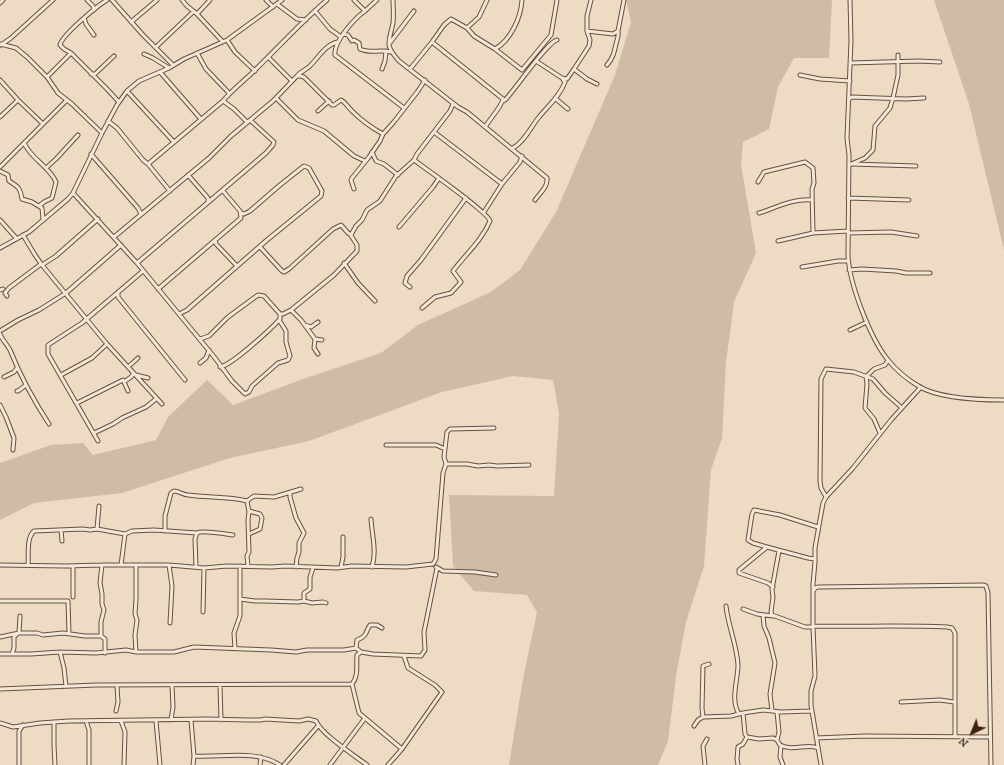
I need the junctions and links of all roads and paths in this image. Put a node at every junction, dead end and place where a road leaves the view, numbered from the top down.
1 (3, 0) edge
2 (53, 0) edge
3 (87, 0) edge
4 (107, 0) edge
5 (112, 0) edge
6 (156, 0) edge
7 (182, 0) edge
8 (210, 0) edge
9 (266, 0) edge
10 (282, 0) edge
11 (327, 0) edge
12 (354, 0) edge
13 (377, 0) edge
14 (393, 0) edge
15 (487, 0) edge
16 (522, 0) edge
17 (557, 0) edge
18 (591, 0) edge
19 (624, 0) edge
20 (850, 0) edge
21 (0, 3) edge
22 (277, 4) junction
23 (99, 5) junction
24 (93, 6) junction
25 (273, 7) junction
26 (94, 10) junction
27 (314, 11) junction
28 (366, 11) junction
29 (414, 11) dead end
30 (193, 12) junction
31 (197, 14) junction
32 (298, 19) junction
33 (83, 20) junction
34 (306, 20) junction
35 (131, 22) junction
36 (299, 25) junction
37 (467, 28) junction
38 (391, 31) junction
39 (587, 31) junction
40 (618, 31) junction
41 (613, 34) junction
42 (94, 35) dead end
43 (341, 35) junction
44 (396, 35) junction
45 (619, 38) junction
46 (227, 40) junction
47 (557, 40) dead end
48 (223, 42) junction
49 (338, 42) junction
50 (432, 42) junction
51 (1, 44) edge
52 (389, 45) junction
53 (156, 47) junction
54 (495, 49) junction
55 (384, 50) junction
56 (391, 52) junction
57 (197, 53) junction
58 (71, 54) junction
59 (144, 54) dead end
60 (114, 56) dead end
61 (898, 56) dead end
62 (268, 57) junction
63 (536, 61) junction
64 (897, 62) junction
65 (940, 62) dead end
66 (850, 63) junction
67 (173, 65) junction
68 (607, 65) dead end
69 (169, 68) junction
70 (382, 69) dead end
71 (410, 69) junction
72 (574, 69) junction
73 (255, 71) junction
74 (160, 72) junction
75 (93, 74) junction
76 (800, 75) dead end
77 (297, 76) junction
78 (47, 77) junction
79 (0, 80) edge
80 (425, 80) junction
81 (566, 80) junction
82 (292, 81) junction
83 (850, 81) junction
84 (597, 84) dead end
85 (127, 91) junction
86 (229, 93) junction
87 (276, 98) junction
88 (556, 98) junction
89 (850, 98) junction
90 (893, 98) junction
91 (924, 98) dead end
92 (18, 100) junction
93 (66, 100) junction
94 (223, 101) junction
95 (329, 101) junction
96 (503, 101) junction
97 (119, 102) junction
98 (453, 104) junction
99 (404, 108) junction
100 (568, 109) dead end
101 (318, 111) dead end
102 (0, 117) edge
103 (200, 118) junction
104 (108, 121) junction
105 (248, 121) junction
106 (42, 123) junction
107 (485, 127) junction
108 (434, 132) junction
109 (102, 133) junction
110 (383, 134) junction
111 (78, 135) dead end
112 (173, 141) junction
113 (24, 143) junction
114 (513, 148) junction
115 (372, 152) junction
116 (91, 154) junction
117 (522, 156) junction
118 (414, 160) junction
119 (365, 161) junction
120 (148, 164) junction
121 (850, 165) junction
122 (916, 166) dead end
123 (0, 167) edge
124 (46, 168) junction
125 (0, 171) edge
126 (398, 174) junction
127 (188, 175) junction
128 (439, 178) junction
129 (758, 182) dead end
130 (502, 184) junction
131 (354, 189) dead end
132 (170, 191) junction
133 (223, 191) junction
134 (73, 193) junction
135 (466, 198) junction
136 (848, 198) junction
137 (209, 200) junction
138 (534, 200) dead end
139 (812, 200) junction
140 (909, 200) dead end
141 (39, 206) junction
142 (484, 212) junction
143 (241, 213) junction
144 (141, 214) junction
145 (759, 214) dead end
146 (43, 219) junction
147 (98, 219) junction
148 (0, 220) edge
149 (399, 227) dead end
150 (813, 232) junction
151 (848, 232) junction
152 (23, 235) junction
153 (351, 235) junction
154 (917, 236) dead end
155 (114, 237) junction
156 (17, 239) junction
157 (215, 240) junction
158 (778, 241) dead end
159 (121, 245) junction
160 (260, 247) junction
161 (0, 248) edge
162 (848, 261) junction
163 (137, 263) junction
164 (344, 263) junction
165 (42, 265) junction
166 (237, 266) junction
167 (802, 268) dead end
168 (849, 270) junction
169 (143, 271) junction
170 (930, 273) dead end
171 (410, 286) dead end
172 (158, 289) junction
173 (66, 292) junction
174 (118, 292) junction
175 (7, 296) dead end
176 (375, 301) dead end
177 (422, 308) dead end
178 (291, 310) junction
179 (179, 314) junction
180 (280, 314) junction
181 (87, 318) junction
182 (279, 320) junction
183 (318, 322) dead end
184 (867, 322) junction
185 (305, 325) junction
186 (850, 330) dead end
187 (0, 332) edge
188 (200, 339) junction
189 (316, 339) junction
190 (322, 340) dead end
191 (107, 344) junction
192 (209, 350) junction
193 (318, 354) dead end
194 (138, 358) dead end
195 (888, 360) junction
196 (200, 363) dead end
197 (220, 366) junction
198 (128, 367) junction
199 (17, 368) junction
200 (135, 374) junction
201 (61, 375) junction
202 (867, 376) junction
203 (4, 377) dead end
204 (148, 378) dead end
205 (123, 380) dead end
206 (185, 380) dead end
207 (26, 385) junction
208 (921, 388) junction
209 (17, 391) dead end
210 (128, 391) dead end
211 (156, 399) junction
212 (1004, 400) edge
213 (77, 403) junction
214 (162, 404) dead end
215 (0, 405) edge
216 (902, 408) junction
217 (49, 424) dead end
218 (494, 428) dead end
219 (94, 433) junction
220 (880, 433) junction
221 (98, 441) dead end
222 (386, 445) dead end
223 (445, 449) junction
224 (13, 450) dead end
225 (446, 464) junction
226 (529, 465) dead end
227 (301, 489) dead end
228 (290, 493) junction
229 (826, 497) junction
230 (248, 500) junction
231 (99, 506) dead end
232 (249, 510) junction
233 (371, 519) dead end
234 (818, 527) junction
235 (97, 528) junction
236 (61, 530) junction
237 (165, 531) junction
238 (197, 533) junction
239 (125, 534) junction
240 (249, 534) junction
241 (233, 535) dead end
242 (343, 537) dead end
243 (62, 541) dead end
244 (767, 547) junction
245 (779, 551) junction
246 (815, 558) junction
247 (433, 564) junction
248 (0, 565) edge
249 (28, 565) junction
250 (102, 565) junction
251 (121, 565) junction
252 (136, 565) junction
253 (73, 566) junction
254 (169, 566) junction
255 (240, 566) junction
256 (248, 566) junction
257 (196, 567) junction
258 (296, 567) junction
259 (341, 567) junction
260 (372, 567) junction
261 (204, 568) junction
262 (313, 568) junction
263 (436, 568) junction
264 (496, 575) dead end
265 (813, 584) junction
266 (818, 587) junction
267 (773, 588) junction
268 (813, 592) junction
269 (73, 597) dead end
270 (240, 599) junction
271 (171, 600) junction
272 (0, 601) edge
273 (304, 601) junction
274 (176, 602) dead end
275 (326, 604) dead end
276 (726, 606) dead end
277 (743, 609) dead end
278 (203, 612) dead end
279 (763, 615) junction
280 (20, 616) dead end
281 (773, 616) junction
282 (170, 623) dead end
283 (813, 626) junction
284 (382, 628) dead end
285 (19, 633) junction
286 (69, 634) junction
287 (101, 636) junction
288 (0, 638) edge
289 (356, 648) junction
290 (234, 649) junction
291 (60, 652) junction
292 (136, 652) junction
293 (361, 652) junction
294 (105, 653) junction
295 (0, 654) edge
296 (12, 654) junction
297 (404, 656) junction
298 (709, 664) dead end
299 (352, 684) junction
300 (172, 685) junction
301 (220, 685) junction
302 (66, 686) junction
303 (117, 686) junction
304 (0, 689) edge
305 (901, 702) dead end
306 (954, 702) junction
307 (116, 711) dead end
308 (811, 711) junction
309 (772, 712) junction
310 (777, 712) junction
311 (743, 713) junction
312 (738, 714) junction
313 (704, 717) junction
314 (365, 718) junction
315 (171, 720) junction
316 (191, 720) junction
317 (221, 720) junction
318 (86, 721) junction
319 (121, 721) junction
320 (156, 721) junction
321 (54, 722) junction
322 (0, 723) edge
323 (23, 725) junction
324 (318, 726) junction
325 (694, 726) dead end
326 (13, 727) junction
327 (19, 732) junction
328 (955, 736) junction
329 (747, 737) junction
330 (990, 737) junction
331 (816, 738) junction
332 (707, 739) dead end
333 (777, 740) junction
334 (781, 746) junction
335 (343, 747) junction
336 (818, 748) junction
337 (402, 749) junction
338 (194, 756) junction
339 (260, 757) junction
340 (19, 765) edge
341 (56, 765) edge
342 (90, 765) edge
343 (124, 765) edge
344 (160, 765) edge
345 (193, 765) edge
346 (260, 765) edge
347 (280, 765) edge
348 (330, 765) edge
349 (367, 765) edge
350 (388, 765) edge
351 (706, 765) edge
352 (738, 765) edge
353 (783, 765) edge
354 (821, 765) edge
355 (991, 765) edge

1 - 21 street
2 - 51 street
3 - 24 street
4 - 23 street
5 - 35 street
6 - 35 street
7 - 30 street
8 - 31 street
9 - 25 street
10 - 22 street
11 - 27 street
12 - 28 street
13 - 28 street
14 - 38 street
15 - 37 street
16 - 54 street
17 - 54 street
18 - 39 street
19 - 40 street
20 - 66 street
22 - 25 street
22 - 32 street
23 - 24 street
23 - 26 street
24 - 26 street
25 - 46 street
26 - 33 street
27 - 34 street
27 - 43 street
28 - 43 street
29 - 44 street
30 - 31 street
30 - 53 street
31 - 48 street
32 - 34 street
32 - 36 street
33 - 42 street
33 - 58 street
34 - 36 street
35 - 53 street
36 - 62 street
37 - 50 street
37 - 54 street
38 - 44 street
38 - 52 street
39 - 41 street
39 - 72 street
40 - 41 street
40 - 45 street
41 - 45 street
43 - 49 street
43 - 55 street
44 - 52 street
45 - 68 street
46 - 48 street
46 - 73 street
47 - 63 street
48 - 57 street
49 - 77 street
49 - 99 street
50 - 71 street
50 - 96 street
51 - 78 street
52 - 55 street
52 - 56 street
53 - 67 street
55 - 56 street
55 - 70 street
56 - 71 street
57 - 67 street
57 - 86 street
58 - 75 street
58 - 78 street
59 - 69 street
60 - 75 street
61 - 64 street
62 - 73 street
62 - 82 street
63 - 81 street
63 - 96 street
64 - 65 street
64 - 66 street
64 - 90 street
66 - 83 street
67 - 69 street
69 - 74 street
71 - 80 street
72 - 81 street
72 - 84 street
73 - 86 street
74 - 85 street
74 - 103 street
75 - 97 street
76 - 83 street
77 - 82 street
77 - 95 street
78 - 93 street
79 - 92 street
80 - 98 street
80 - 99 street
81 - 88 street
82 - 87 street
83 - 89 street
85 - 97 street
85 - 112 street
86 - 94 street
87 - 105 street
87 - 119 street
88 - 100 street
88 - 114 street
89 - 90 street
89 - 121 street
90 - 91 street
90 - 121 street
92 - 102 street
92 - 106 street
93 - 106 street
93 - 109 street
94 - 103 street
94 - 105 street
95 - 101 street
95 - 110 street
96 - 107 street
97 - 104 street
98 - 107 street
98 - 108 street
99 - 110 street
103 - 112 street
104 - 109 street
104 - 120 street
105 - 127 street
105 - 133 street
106 - 113 street
107 - 114 street
108 - 118 street
108 - 130 street
109 - 116 street
110 - 115 street
111 - 124 street
112 - 120 street
113 - 123 street
113 - 124 street
114 - 117 street
115 - 119 street
115 - 126 street
116 - 134 street
116 - 144 street
117 - 130 street
117 - 138 street
118 - 126 street
118 - 128 street
119 - 131 street
120 - 132 street
121 - 122 street
121 - 136 street
124 - 141 street
125 - 141 street
126 - 153 street
127 - 132 street
127 - 137 street
128 - 135 street
128 - 149 street
129 - 139 street
130 - 142 street
132 - 144 street
133 - 137 street
133 - 143 street
134 - 146 street
134 - 147 street
135 - 142 street
135 - 171 street
136 - 140 street
136 - 151 street
137 - 163 street
139 - 145 street
139 - 150 street
141 - 146 street
142 - 177 street
143 - 157 street
143 - 160 street
144 - 155 street
146 - 152 street
147 - 155 street
147 - 165 street
148 - 156 street
150 - 151 street
150 - 158 street
151 - 154 street
151 - 162 street
152 - 156 street
152 - 165 street
153 - 160 street
153 - 164 street
155 - 159 street
156 - 161 street
157 - 166 street
157 - 172 street
159 - 163 street
159 - 173 street
160 - 166 street
162 - 167 street
162 - 168 street
163 - 169 street
164 - 176 street
164 - 178 street
165 - 173 street
165 - 175 street
166 - 179 street
168 - 170 street
168 - 184 street
169 - 172 street
169 - 174 street
172 - 179 street
173 - 181 street
173 - 187 street
174 - 181 street
174 - 206 street
178 - 180 street
178 - 185 street
179 - 188 street
180 - 182 street
180 - 188 street
181 - 191 street
181 - 201 street
182 - 197 street
182 - 197 street
183 - 185 street
184 - 186 street
184 - 195 street
185 - 189 street
187 - 199 street
188 - 192 street
189 - 190 street
189 - 193 street
191 - 198 street
191 - 201 street
192 - 196 street
192 - 197 street
194 - 198 street
195 - 202 street
195 - 208 street
198 - 200 street
199 - 203 street
199 - 207 street
200 - 204 street
200 - 210 street
200 - 211 street
201 - 213 street
202 - 216 street
202 - 220 street
202 - 229 street
205 - 213 street
207 - 209 street
207 - 217 street
208 - 212 street
208 - 216 street
211 - 214 street
211 - 219 street
213 - 219 street
215 - 224 street
216 - 220 street
218 - 223 street
219 - 221 street
220 - 229 street
222 - 223 street
223 - 225 street
225 - 226 street
225 - 247 street
227 - 228 street
228 - 230 street
228 - 258 street
229 - 234 street
230 - 232 street
230 - 237 street
231 - 235 street
232 - 240 street
232 - 240 street
233 - 260 street
234 - 244 street
234 - 246 street
235 - 236 street
235 - 239 street
236 - 243 street
236 - 249 street
237 - 238 street
237 - 239 street
238 - 241 street
238 - 257 street
239 - 251 street
240 - 256 street
242 - 259 street
244 - 245 street
244 - 267 street
245 - 246 street
245 - 267 street
246 - 265 street
247 - 260 street
247 - 263 street
248 - 249 street
249 - 253 street
250 - 251 street
250 - 253 street
250 - 287 street
251 - 252 street
252 - 254 street
252 - 292 street
253 - 269 street
254 - 257 street
254 - 271 street
255 - 256 street
255 - 261 street
255 - 270 street
256 - 258 street
257 - 261 street
258 - 262 street
259 - 260 street
259 - 262 street
261 - 278 street
262 - 273 street
263 - 264 street
263 - 297 street
265 - 266 street
265 - 268 street
266 - 268 street
266 - 330 street
267 - 281 street
268 - 283 street
270 - 273 street
270 - 290 street
271 - 274 street
271 - 282 street
272 - 286 street
273 - 275 street
276 - 312 street
277 - 279 street
279 - 281 street
279 - 309 street
280 - 285 street
281 - 283 street
283 - 306 street
283 - 308 street
284 - 289 street
285 - 286 street
285 - 288 street
285 - 296 street
286 - 287 street
287 - 294 street
289 - 290 street
289 - 293 street
290 - 292 street
291 - 294 street
291 - 296 street
291 - 302 street
292 - 294 street
293 - 297 street
293 - 299 street
295 - 296 street
297 - 337 street
298 - 313 street
299 - 301 street
299 - 314 street
300 - 301 street
300 - 303 street
300 - 315 street
301 - 317 street
302 - 303 street
302 - 304 street
303 - 307 street
305 - 306 street
306 - 328 street
308 - 310 street
308 - 331 street
309 - 310 street
309 - 311 street
310 - 333 street
311 - 312 street
311 - 329 street
312 - 313 street
313 - 325 street
314 - 335 street
314 - 337 street
315 - 316 street
315 - 320 street
316 - 317 street
316 - 338 street
317 - 324 street
318 - 319 street
318 - 321 street
318 - 342 street
319 - 320 street
319 - 343 street
320 - 344 street
321 - 323 street
321 - 341 street
322 - 326 street
323 - 326 street
323 - 327 street
324 - 324 street
324 - 335 street
326 - 327 street
327 - 340 street
328 - 330 street
328 - 331 street
329 - 333 street
329 - 352 street
330 - 355 street
331 - 336 street
332 - 351 street
333 - 334 street
334 - 336 street
334 - 353 street
335 - 348 street
335 - 349 street
336 - 354 street
337 - 350 street
338 - 339 street
338 - 345 street
339 - 346 street
339 - 347 street

